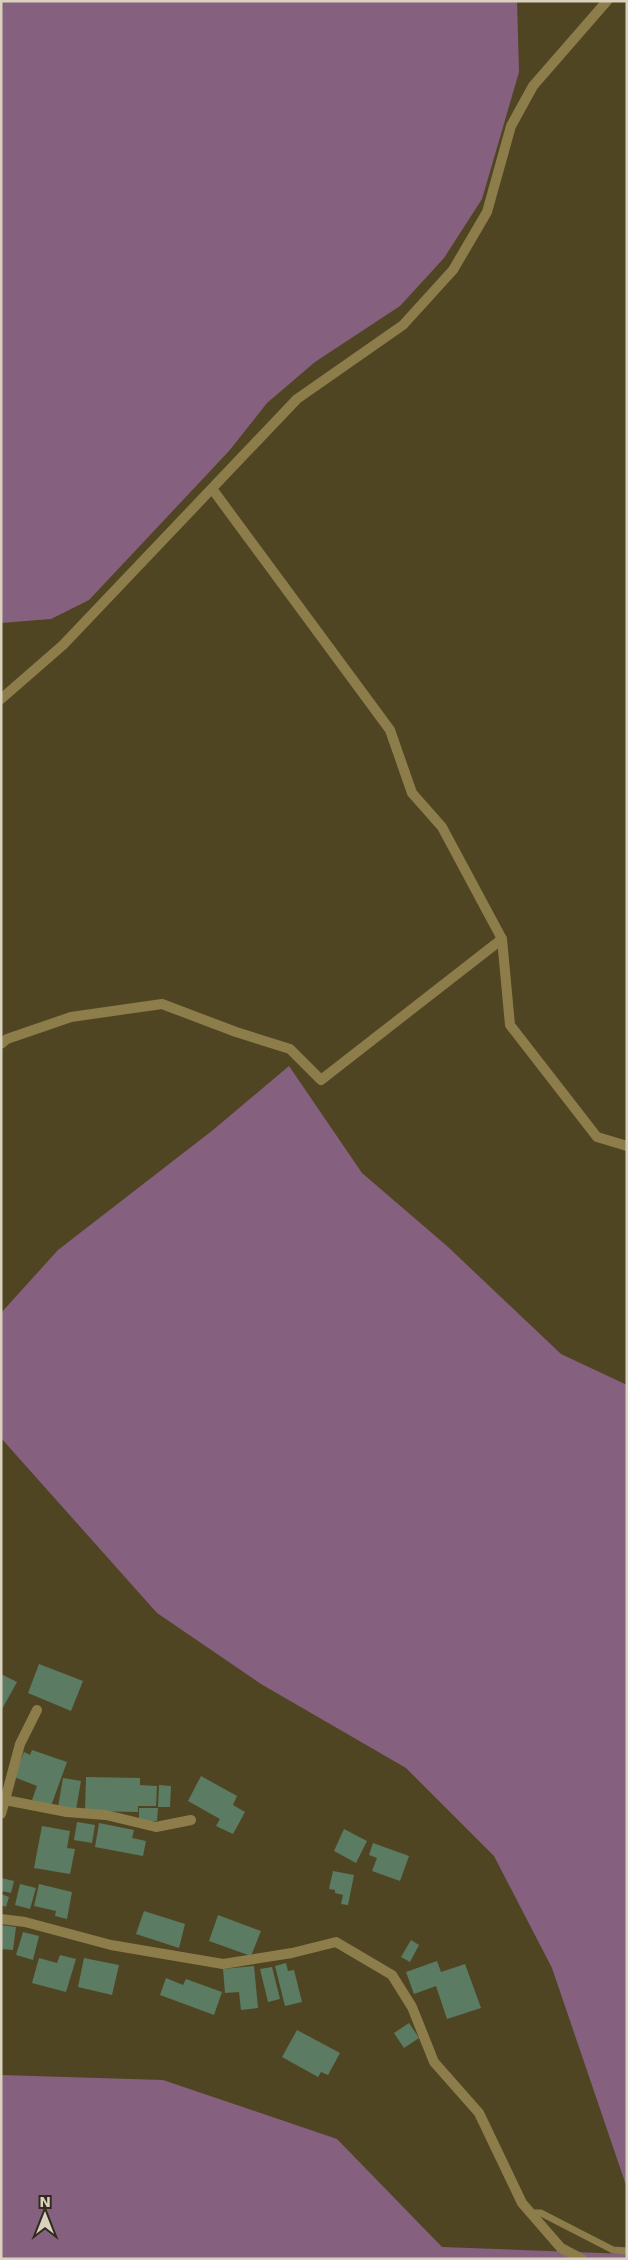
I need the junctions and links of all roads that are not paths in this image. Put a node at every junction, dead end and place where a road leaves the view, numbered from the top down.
1 (607, 1) edge
2 (213, 490) junction
3 (1, 699) edge
4 (502, 939) junction
5 (1, 1044) edge
6 (627, 1146) edge
7 (37, 1710) dead end
8 (3, 1797) edge
9 (1, 1814) edge
10 (191, 1820) dead end
11 (1, 1919) edge
12 (531, 2213) junction
13 (627, 2251) edge
14 (582, 2259) edge

1 - 2 street
2 - 3 street
2 - 4 street
4 - 5 street
4 - 6 street
7 - 8 street
8 - 9 street
8 - 10 street
11 - 12 street
12 - 13 lane
12 - 14 street

